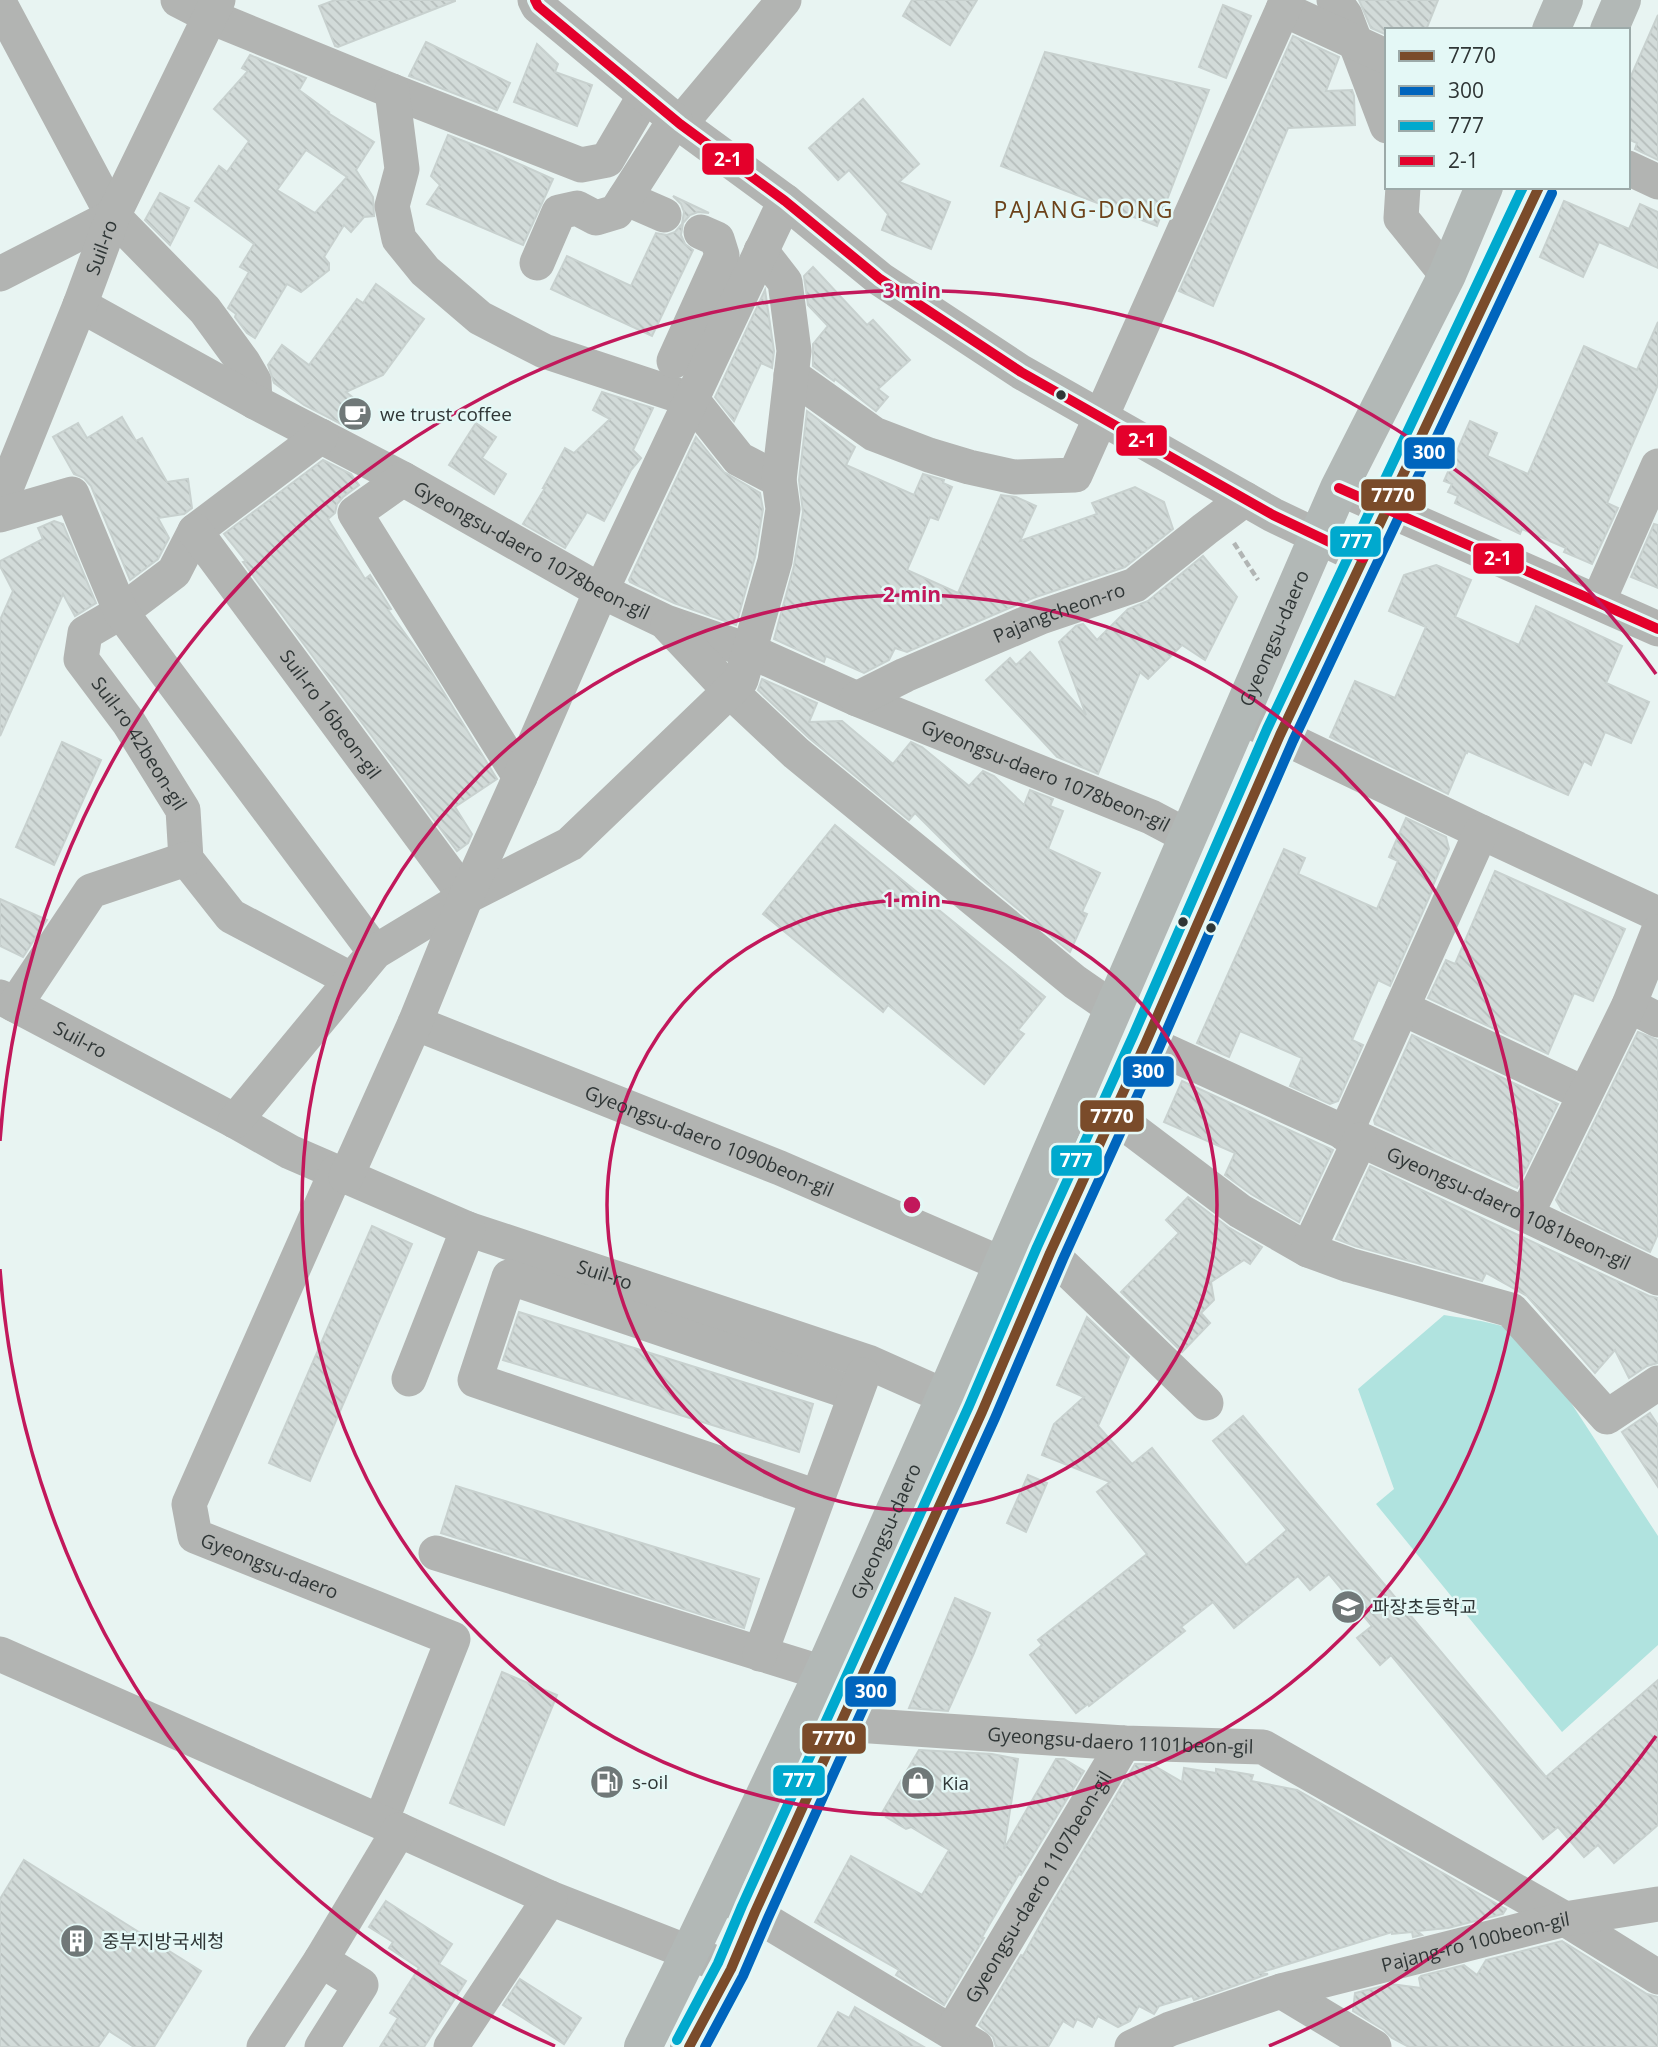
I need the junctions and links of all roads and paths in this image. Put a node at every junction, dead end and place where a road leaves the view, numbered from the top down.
1 (178, 0) edge
2 (535, 0) edge
3 (784, 0) edge
4 (1334, 0) edge
5 (1564, 0) edge
6 (1622, 0) edge
7 (0, 4) edge
8 (1285, 5) edge
9 (215, 8) edge
10 (1552, 28) edge
11 (1610, 28) edge
12 (1355, 41) junction
13 (1385, 56) edge
14 (392, 91) junction
15 (645, 95) junction
16 (677, 122) junction
17 (1385, 122) edge
18 (1630, 169) edge
19 (1658, 182) edge
20 (1403, 189) edge
21 (1483, 189) edge
22 (1538, 189) edge
23 (625, 198) junction
24 (785, 201) junction
25 (664, 215) dead end
26 (113, 216) junction
27 (701, 232) dead end
28 (761, 251) junction
29 (537, 263) dead end
30 (0, 274) edge
31 (1447, 275) junction
32 (80, 305) junction
33 (674, 361) dead end
34 (791, 376) junction
35 (692, 400) junction
36 (256, 402) junction
37 (1099, 417) junction
38 (321, 436) junction
39 (1658, 466) edge
40 (403, 479) junction
41 (779, 480) junction
42 (1339, 488) junction
43 (1245, 499) junction
44 (0, 503) edge
45 (1386, 508) junction
46 (0, 515) edge
47 (1205, 529) junction
48 (195, 531) junction
49 (1319, 536) junction
50 (1363, 558) junction
51 (1258, 580) dead end
52 (601, 591) junction
53 (1598, 602) junction
54 (121, 612) junction
55 (666, 622) junction
56 (1658, 629) edge
57 (750, 651) junction
58 (730, 691) junction
59 (857, 699) junction
60 (1239, 716) junction
61 (1280, 735) junction
62 (520, 777) junction
63 (1481, 832) junction
64 (1187, 836) junction
65 (186, 859) junction
66 (466, 897) junction
67 (1658, 914) edge
68 (1658, 932) edge
69 (375, 952) junction
70 (352, 981) junction
71 (8, 1001) edge
72 (1402, 1008) junction
73 (1114, 1009) junction
74 (1643, 1013) edge
75 (415, 1023) junction
76 (1146, 1042) junction
77 (1585, 1094) junction
78 (1113, 1115) junction
79 (235, 1121) junction
80 (1352, 1137) junction
81 (341, 1174) junction
82 (1526, 1215) junction
83 (468, 1228) junction
84 (1308, 1250) junction
85 (1050, 1253) junction
86 (1002, 1264) junction
87 (1658, 1278) edge
88 (868, 1362) junction
89 (409, 1379) dead end
90 (1655, 1390) edge
91 (855, 1394) junction
92 (945, 1397) junction
93 (1206, 1403) dead end
94 (982, 1412) junction
95 (817, 1497) junction
96 (436, 1553) dead end
97 (0, 1654) edge
98 (760, 1654) junction
99 (822, 1673) junction
100 (841, 1724) junction
101 (1124, 1743) junction
102 (765, 1794) junction
103 (802, 1811) junction
104 (390, 1826) junction
105 (718, 1892) junction
106 (550, 1898) junction
107 (1658, 1904) edge
108 (755, 1912) junction
109 (1565, 1919) junction
110 (690, 1952) junction
111 (321, 1960) junction
112 (731, 1969) junction
113 (1658, 1977) edge
114 (1281, 1991) junction
115 (964, 2039) edge
116 (264, 2047) edge
117 (322, 2047) edge
118 (451, 2047) edge
119 (642, 2047) edge
120 (689, 2047) edge
121 (1132, 2047) edge
122 (1374, 2047) edge

1 - 9 street
2 - 15 street
3 - 16 street
4 - 12 street
5 - 10 main road
6 - 11 main road
7 - 26 street
8 - 12 street
8 - 37 street
9 - 14 street
9 - 26 street, Suil-ro
12 - 13 street
12 - 17 street
14 - 15 street
14 - 35 street
15 - 16 street
16 - 23 street
16 - 24 street
18 - 19 street
20 - 31 street
21 - 31 main road, Gyeongsu-daero
22 - 45 main road, Gyeongsu-daero
23 - 25 street
23 - 29 street
24 - 28 street
24 - 37 street
26 - 30 street
26 - 32 street, Suil-ro
26 - 36 street
27 - 33 street
28 - 34 street
28 - 35 street
31 - 42 main road, Gyeongsu-daero
32 - 36 street, Gyeongsu-daero 1078beon-gil
32 - 44 street, Suil-ro
34 - 37 street
34 - 41 street
35 - 41 street
35 - 52 street
36 - 38 street, Gyeongsu-daero 1078beon-gil
37 - 43 street
38 - 40 street, Gyeongsu-daero 1078beon-gil
38 - 48 street
39 - 53 street
40 - 52 street, Gyeongsu-daero 1078beon-gil
40 - 62 street
41 - 57 street
42 - 45 street
42 - 49 main road, Gyeongsu-daero
43 - 47 street, Pajangcheon-ro
43 - 49 street
45 - 50 main road, Gyeongsu-daero
45 - 53 street
46 - 54 street
47 - 51 path
47 - 59 street, Pajangcheon-ro
48 - 54 street
48 - 66 street, Suil-ro 16beon-gil
49 - 50 street
49 - 60 main road, Gyeongsu-daero
50 - 61 main road, Gyeongsu-daero
52 - 55 street, Gyeongsu-daero 1078beon-gil
52 - 62 street
53 - 56 street
54 - 65 street, Suil-ro 42beon-gil
54 - 69 street
55 - 57 street, Gyeongsu-daero 1078beon-gil
55 - 58 street
57 - 58 street
57 - 59 street, Gyeongsu-daero 1078beon-gil
58 - 66 street
58 - 73 street
59 - 64 street, Gyeongsu-daero 1078beon-gil
60 - 61 street
60 - 64 main road, Gyeongsu-daero
61 - 63 street
61 - 76 main road, Gyeongsu-daero
62 - 66 street
63 - 67 street
63 - 72 street
64 - 73 main road, Gyeongsu-daero
65 - 70 street
65 - 71 street
66 - 69 street
66 - 75 street
68 - 74 street
69 - 70 street
70 - 79 street
71 - 79 street, Suil-ro
72 - 77 street
72 - 80 street
73 - 86 main road, Gyeongsu-daero
74 - 77 street
75 - 81 street
75 - 86 street, Gyeongsu-daero 1090beon-gil
76 - 78 main road, Gyeongsu-daero
76 - 80 street, Gyeongsu-daero 1081beon-gil
77 - 82 street
78 - 84 street
78 - 85 main road, Gyeongsu-daero
79 - 81 street, Suil-ro
80 - 82 street, Gyeongsu-daero 1081beon-gil
80 - 84 street
81 - 83 street, Suil-ro
81 - 104 street, Gyeongsu-daero
82 - 87 street, Gyeongsu-daero 1081beon-gil
83 - 88 street, Suil-ro
83 - 89 street
84 - 90 street
85 - 93 street
85 - 94 main road, Gyeongsu-daero
86 - 92 main road, Gyeongsu-daero
88 - 91 street
88 - 92 street, Suil-ro
91 - 95 street
91 - 95 street
92 - 94 street, Suil-ro
92 - 99 main road, Gyeongsu-daero
94 - 100 main road, Gyeongsu-daero
95 - 98 street
96 - 98 street
97 - 104 street
98 - 99 street
99 - 102 main road, Gyeongsu-daero
100 - 101 street, Gyeongsu-daero 1101beon-gil
100 - 103 main road, Gyeongsu-daero
101 - 109 street, Gyeongsu-daero 1101beon-gil
101 - 115 street, Gyeongsu-daero 1107beon-gil
102 - 103 main road
102 - 105 main road, Gyeongsu-daero
103 - 108 main road, Gyeongsu-daero
104 - 106 street
104 - 111 street
105 - 108 street, Gyeongsu-daero 1107beon-gil
105 - 110 main road, Gyeongsu-daero
106 - 110 street
106 - 118 street
107 - 109 street
108 - 112 main road, Gyeongsu-daero
108 - 115 street, Gyeongsu-daero 1107beon-gil
109 - 113 street, Pajang-ro 100beon-gil
109 - 114 street, Pajang-ro 100beon-gil
110 - 112 street
110 - 119 main road, Gyeongsu-daero
111 - 116 street
111 - 117 street
112 - 120 main road, Gyeongsu-daero
114 - 121 street, Pajang-ro 100beon-gil
114 - 122 street

